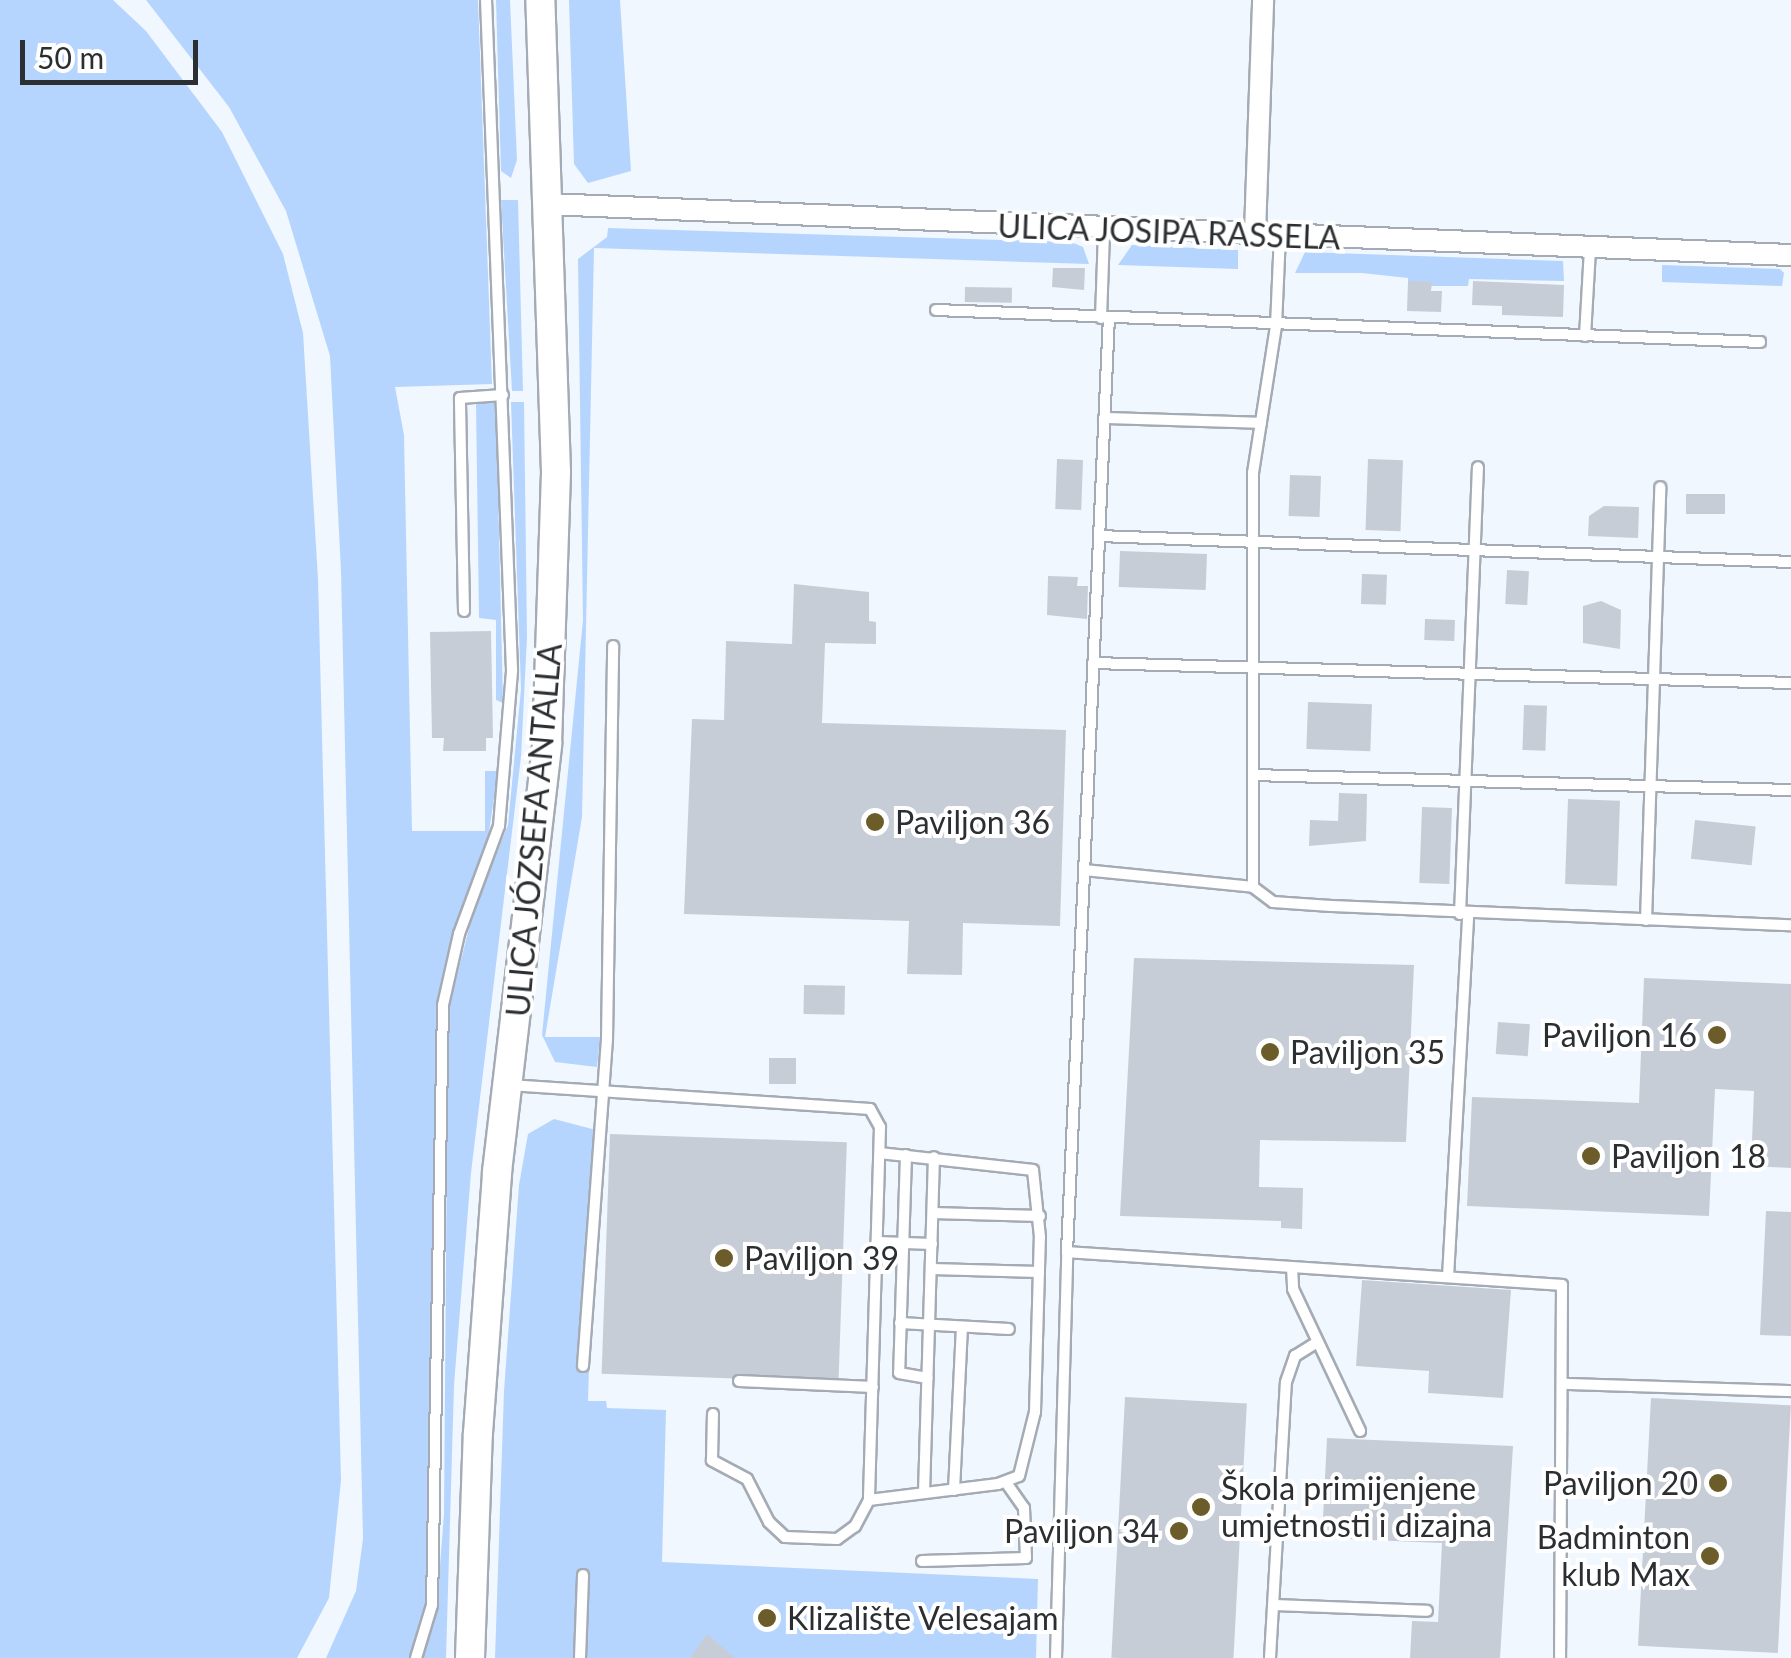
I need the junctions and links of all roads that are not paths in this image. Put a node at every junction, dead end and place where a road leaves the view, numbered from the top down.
1 (486, 0) edge
2 (540, 0) edge
3 (1263, 0) edge
4 (547, 204) junction
5 (1104, 230) junction
6 (1255, 233) junction
7 (1280, 236) junction
8 (1590, 247) junction
9 (1791, 255) edge
10 (936, 310) dead end
11 (1105, 318) junction
12 (1276, 326) junction
13 (1585, 336) junction
14 (1760, 342) dead end
15 (503, 395) junction
16 (1104, 418) junction
17 (1261, 423) junction
18 (1478, 467) dead end
19 (1660, 488) dead end
20 (1099, 536) junction
21 (1253, 539) junction
22 (1472, 553) junction
23 (1658, 559) junction
24 (1791, 562) edge
25 (464, 610) dead end
26 (613, 646) dead end
27 (1093, 663) junction
28 (1253, 668) junction
29 (1469, 675) junction
30 (1654, 679) junction
31 (1791, 683) edge
32 (1253, 774) junction
33 (1466, 779) junction
34 (1650, 785) junction
35 (1791, 790) edge
36 (1084, 870) junction
37 (1253, 887) junction
38 (1464, 914) junction
39 (1646, 920) junction
40 (1791, 925) edge
41 (508, 1084) junction
42 (602, 1088) junction
43 (880, 1153) junction
44 (906, 1154) junction
45 (934, 1156) junction
46 (933, 1214) junction
47 (1040, 1216) junction
48 (878, 1242) junction
49 (903, 1242) junction
50 (932, 1244) junction
51 (1067, 1252) junction
52 (1292, 1267) junction
53 (932, 1269) junction
54 (1039, 1272) junction
55 (1448, 1277) junction
56 (900, 1324) junction
57 (930, 1325) junction
58 (962, 1327) junction
59 (1009, 1329) dead end
60 (1316, 1343) junction
61 (583, 1366) dead end
62 (928, 1378) junction
63 (739, 1382) dead end
64 (1566, 1384) junction
65 (873, 1387) junction
66 (1791, 1390) edge
67 (713, 1414) dead end
68 (1360, 1431) dead end
69 (1006, 1482) junction
70 (954, 1490) junction
71 (924, 1493) junction
72 (870, 1500) junction
73 (922, 1560) dead end
74 (583, 1575) dead end
75 (1274, 1606) junction
76 (1427, 1611) dead end
77 (416, 1658) edge
78 (470, 1658) edge
79 (580, 1658) edge
80 (1056, 1658) edge
81 (1270, 1658) edge
82 (1560, 1658) edge

1 - 15 lane
2 - 4 street, ULICA JÓZSEFA ANTALLA
3 - 6 street
4 - 5 street, ULICA JOSIPA RASSELA
4 - 41 street, ULICA JÓZSEFA ANTALLA
5 - 6 street, ULICA JOSIPA RASSELA
5 - 11 lane
6 - 7 street, ULICA JOSIPA RASSELA
7 - 8 street, ULICA JOSIPA RASSELA
7 - 12 lane
8 - 9 street, ULICA JOSIPA RASSELA
8 - 13 lane
10 - 11 lane
11 - 12 lane
11 - 16 lane
12 - 13 lane
12 - 17 lane
13 - 14 lane
15 - 25 lane
15 - 77 lane
16 - 17 lane
16 - 20 lane
17 - 21 lane
18 - 22 lane
19 - 23 lane
20 - 21 lane
20 - 27 lane
21 - 22 lane
21 - 28 lane
22 - 23 lane
22 - 29 lane
23 - 24 lane
23 - 30 lane
26 - 42 lane
27 - 28 lane
27 - 36 lane
28 - 29 lane
28 - 32 lane
29 - 30 lane
29 - 33 lane
30 - 31 lane
30 - 34 lane
32 - 33 lane
32 - 37 lane
33 - 34 lane
33 - 38 lane
34 - 35 lane
34 - 39 lane
36 - 37 lane
36 - 51 lane
37 - 38 lane
38 - 39 lane
38 - 55 lane
39 - 40 lane
41 - 42 lane
41 - 78 street, ULICA JÓZSEFA ANTALLA
42 - 43 lane
42 - 61 lane
43 - 44 lane
43 - 48 lane
44 - 45 lane
44 - 49 lane
45 - 46 lane
45 - 47 lane
46 - 47 lane
46 - 50 lane
47 - 54 lane
48 - 49 lane
48 - 65 lane
49 - 50 lane
49 - 56 lane
50 - 53 lane
51 - 52 lane
51 - 80 lane
52 - 55 lane
52 - 60 lane
53 - 54 lane
53 - 57 lane
54 - 69 lane
55 - 64 lane
56 - 57 lane
56 - 62 lane
57 - 58 lane
57 - 62 lane
58 - 59 lane
58 - 70 lane
60 - 68 lane
60 - 75 lane
62 - 71 lane
63 - 65 lane
64 - 66 lane
64 - 82 lane
65 - 72 lane
67 - 72 lane
69 - 70 lane
69 - 73 lane
70 - 71 lane
71 - 72 lane
74 - 79 lane
75 - 76 lane
75 - 81 lane

